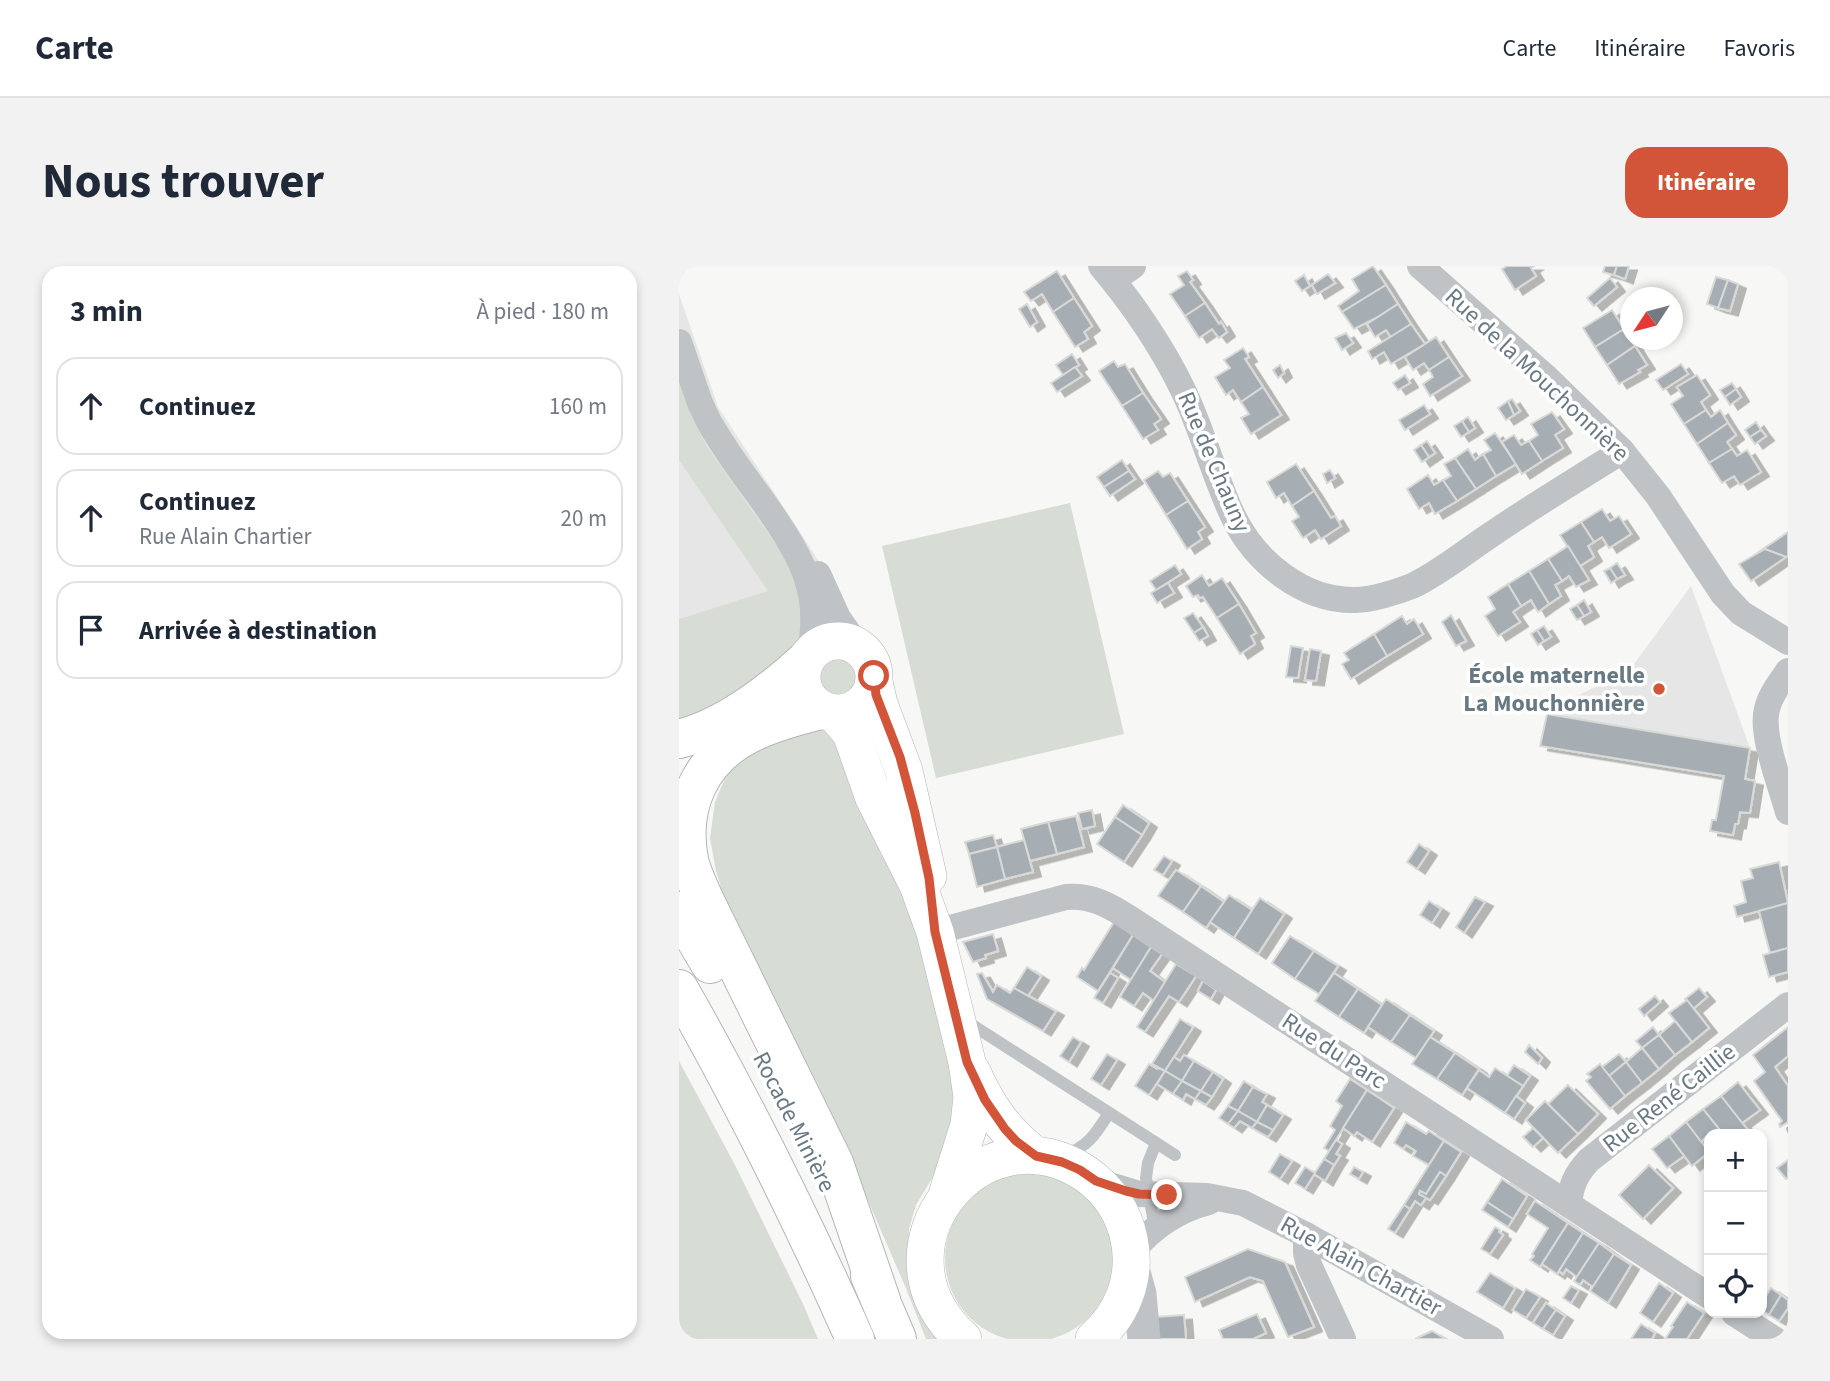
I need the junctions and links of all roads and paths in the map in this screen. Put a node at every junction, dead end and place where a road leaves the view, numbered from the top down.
1 (1420, 266) edge
2 (1116, 271) edge
3 (679, 342) edge
4 (1622, 451) junction
5 (788, 537) junction
6 (1788, 642) edge
7 (859, 648) junction
8 (807, 658) junction
9 (1788, 671) edge
10 (874, 682) junction
11 (828, 712) junction
12 (679, 738) edge
13 (1788, 812) edge
14 (679, 911) edge
15 (935, 932) junction
16 (679, 989) edge
17 (1788, 1005) edge
18 (956, 1014) junction
19 (679, 1033) edge
20 (967, 1062) junction
21 (1109, 1113) junction
22 (1156, 1143) junction
23 (1175, 1155) dead end
24 (1044, 1158) junction
25 (1096, 1181) junction
26 (785, 1186) junction
27 (947, 1195) junction
28 (1148, 1195) junction
29 (1229, 1200) junction
30 (1569, 1204) junction
31 (1306, 1235) junction
32 (1139, 1249) junction
33 (1704, 1293) edge
34 (881, 1300) junction
35 (1742, 1318) edge
36 (951, 1330) edge
37 (855, 1339) edge
38 (897, 1339) edge
39 (1094, 1339) edge
40 (1144, 1339) edge
41 (1343, 1339) edge
42 (1491, 1339) edge
43 (1774, 1339) edge

1 - 4 street, Rue de la Mouchonnière
2 - 4 street, Rue de Chauny
3 - 5 street
4 - 6 street, Rue de la Mouchonnière
5 - 7 street
5 - 8 street
7 - 8 main road
7 - 10 main road
8 - 11 main road
8 - 12 highway
9 - 13 street
10 - 11 main road
10 - 15 main road
11 - 15 main road
11 - 34 highway
14 - 34 highway, Rocade Minière
15 - 18 main road
15 - 30 street, Rue du Parc
16 - 26 highway, Rocade Minière
17 - 30 street, Rue René Caillie
18 - 20 main road
18 - 21 lane
19 - 26 highway
20 - 24 main road
20 - 27 main road
21 - 22 lane
21 - 24 lane
22 - 23 lane
22 - 28 lane
24 - 25 main road
24 - 27 main road
25 - 28 street, Rue Alain Chartier
25 - 32 main road
26 - 37 highway, Rocade Minière
27 - 36 main road
28 - 29 street, Rue Alain Chartier
28 - 32 lane
29 - 31 street, Rue Alain Chartier
29 - 32 street, Rue Alain Chartier
30 - 33 street, Rue du Parc
31 - 41 street
31 - 42 street, Rue Alain Chartier
32 - 39 main road
32 - 40 street
34 - 38 highway, Rocade Minière
35 - 43 street

